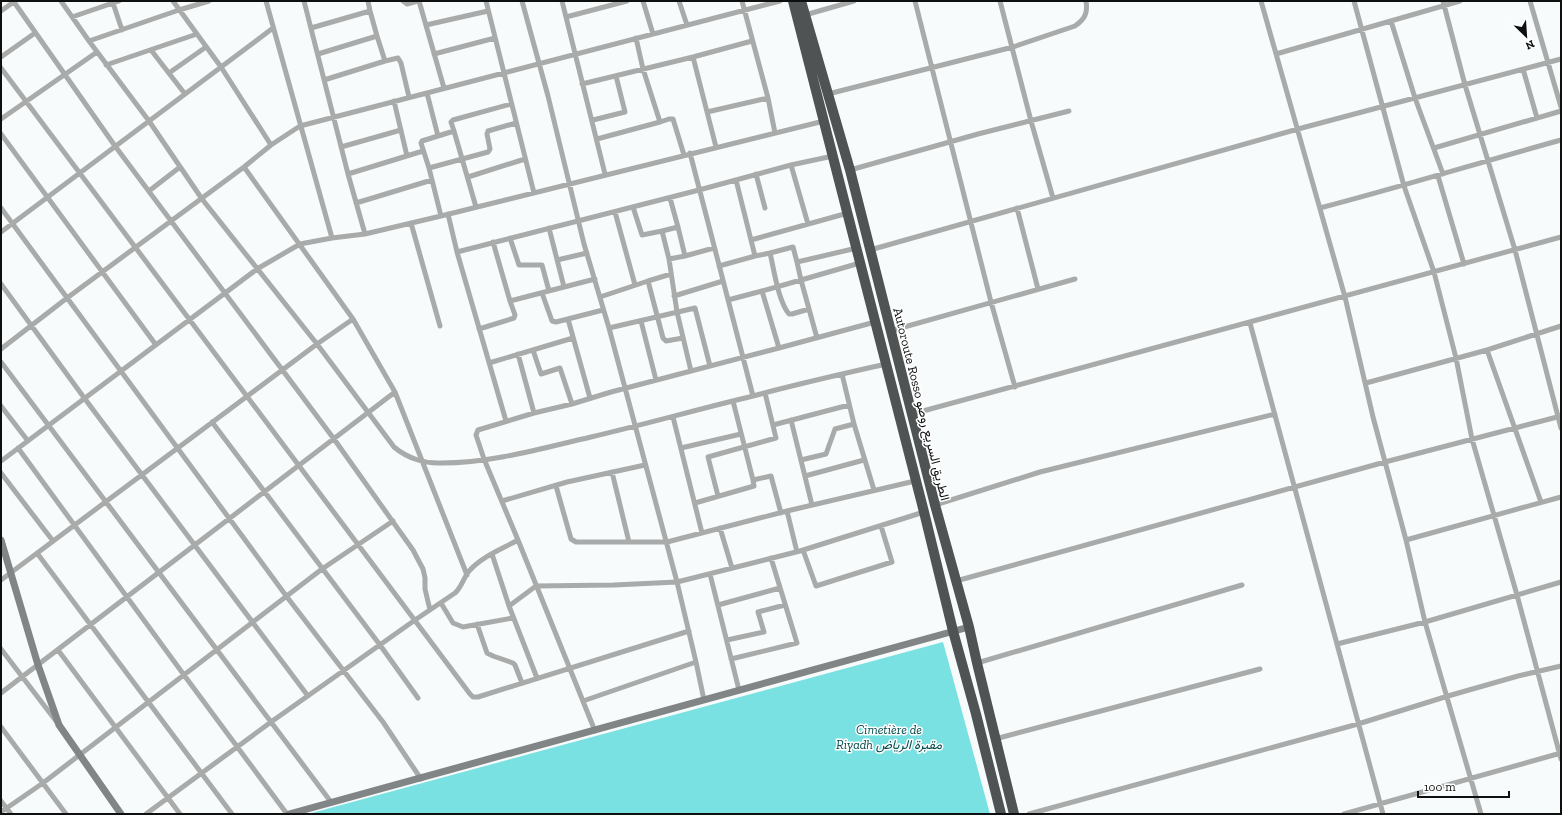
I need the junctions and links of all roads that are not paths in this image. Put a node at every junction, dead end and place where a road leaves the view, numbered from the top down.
1 (61, 1) edge
2 (119, 1) edge
3 (173, 1) edge
4 (210, 1) edge
5 (266, 1) edge
6 (304, 1) edge
7 (368, 1) edge
8 (403, 1) edge
9 (419, 1) edge
10 (486, 1) edge
11 (522, 1) edge
12 (562, 1) edge
13 (627, 1) edge
14 (643, 1) edge
15 (679, 1) edge
16 (742, 1) edge
17 (780, 1) edge
18 (792, 1) edge
19 (801, 1) edge
20 (854, 1) edge
21 (915, 1) edge
22 (1000, 1) edge
23 (1086, 1) edge
24 (1261, 1) edge
25 (1354, 1) edge
26 (1460, 1) edge
27 (1530, 1) edge
28 (14, 2) edge
29 (105, 3) edge
30 (113, 3) junction
31 (1444, 3) edge
32 (179, 10) junction
33 (744, 10) junction
34 (1, 11) edge
35 (370, 11) junction
36 (488, 11) junction
37 (805, 15) junction
38 (72, 17) junction
39 (566, 17) junction
40 (1391, 21) junction
41 (426, 25) junction
42 (687, 25) junction
43 (273, 28) junction
44 (311, 28) junction
45 (1361, 29) junction
46 (122, 30) junction
47 (34, 33) junction
48 (198, 34) junction
49 (654, 34) junction
50 (377, 36) junction
51 (495, 38) junction
52 (636, 38) junction
53 (89, 41) junction
54 (752, 41) junction
55 (206, 47) junction
56 (1013, 47) junction
57 (151, 50) junction
58 (97, 52) junction
59 (318, 54) junction
60 (434, 54) junction
61 (576, 54) junction
62 (1276, 54) junction
63 (1, 57) edge
64 (693, 57) junction
65 (1561, 59) edge
66 (385, 61) junction
67 (1548, 63) junction
68 (106, 64) junction
69 (538, 64) junction
70 (221, 67) junction
71 (1, 68) edge
72 (931, 68) junction
73 (643, 69) junction
74 (1523, 69) junction
75 (169, 73) junction
76 (503, 73) junction
77 (64, 74) junction
78 (616, 76) junction
79 (324, 80) junction
80 (582, 84) junction
81 (1465, 85) junction
82 (444, 88) junction
83 (427, 93) junction
84 (185, 94) junction
85 (828, 94) junction
86 (409, 97) junction
87 (768, 98) junction
88 (1415, 98) junction
89 (26, 101) junction
90 (394, 101) junction
91 (511, 104) junction
92 (1382, 107) junction
93 (1561, 107) edge
94 (1069, 111) dead end
95 (1561, 111) edge
96 (707, 112) junction
97 (333, 117) junction
98 (1537, 118) junction
99 (1, 119) edge
100 (593, 120) junction
101 (149, 121) junction
102 (824, 121) junction
103 (1031, 121) junction
104 (660, 122) junction
105 (516, 123) junction
106 (300, 126) junction
107 (1298, 129) junction
108 (401, 130) junction
109 (454, 131) junction
110 (775, 133) junction
111 (1, 134) edge
112 (438, 136) junction
113 (1480, 136) junction
114 (597, 139) junction
115 (1561, 140) edge
116 (951, 142) junction
117 (271, 145) junction
118 (115, 146) junction
119 (341, 146) junction
120 (716, 147) junction
121 (1434, 148) junction
122 (423, 151) junction
123 (690, 154) junction
124 (684, 155) junction
125 (407, 156) junction
126 (833, 156) junction
127 (525, 159) junction
128 (463, 160) junction
129 (1487, 160) junction
130 (791, 165) junction
131 (180, 167) junction
132 (244, 167) junction
133 (429, 168) junction
134 (850, 170) junction
135 (80, 173) junction
136 (348, 174) junction
137 (605, 174) junction
138 (756, 174) junction
139 (1440, 175) junction
140 (468, 177) junction
141 (432, 180) junction
142 (736, 180) junction
143 (569, 184) junction
144 (1404, 186) junction
145 (699, 190) junction
146 (149, 191) junction
147 (534, 193) junction
148 (47, 197) junction
149 (670, 198) junction
150 (1053, 198) junction
151 (202, 199) junction
152 (356, 203) junction
153 (476, 207) junction
154 (633, 207) junction
155 (1, 208) edge
156 (766, 208) dead end
157 (1017, 208) junction
158 (1320, 208) junction
159 (615, 212) junction
160 (848, 213) junction
161 (448, 214) junction
162 (441, 216) junction
163 (578, 220) junction
164 (172, 221) junction
165 (971, 221) junction
166 (12, 223) junction
167 (410, 223) junction
168 (808, 224) junction
169 (678, 227) junction
170 (549, 228) junction
171 (662, 231) junction
172 (1, 232) edge
173 (365, 234) junction
174 (1561, 237) edge
175 (332, 238) junction
176 (510, 238) junction
177 (751, 240) junction
178 (493, 242) junction
179 (300, 244) junction
180 (136, 247) junction
181 (714, 248) junction
182 (857, 248) junction
183 (870, 250) junction
184 (1515, 250) junction
185 (457, 252) junction
186 (587, 253) junction
187 (770, 253) junction
188 (686, 256) junction
189 (755, 256) junction
190 (669, 259) junction
191 (557, 260) junction
192 (797, 262) junction
193 (860, 263) junction
194 (1464, 264) junction
195 (719, 266) junction
196 (257, 269) junction
197 (102, 272) junction
198 (1434, 272) junction
199 (671, 274) junction
200 (594, 279) junction
201 (1075, 279) dead end
202 (801, 280) junction
203 (648, 281) junction
204 (723, 282) junction
205 (1, 284) edge
206 (635, 286) junction
207 (778, 286) junction
208 (564, 287) junction
209 (1038, 289) junction
210 (549, 291) junction
211 (762, 291) junction
212 (225, 293) junction
213 (542, 293) junction
214 (674, 296) junction
215 (600, 297) junction
216 (1345, 297) junction
217 (67, 298) junction
218 (728, 300) junction
219 (510, 301) junction
220 (991, 302) junction
221 (809, 309) junction
222 (603, 310) junction
223 (677, 312) junction
224 (656, 318) junction
225 (353, 319) junction
226 (568, 319) junction
227 (190, 320) junction
228 (641, 322) junction
229 (875, 322) junction
230 (1250, 323) junction
231 (32, 325) junction
232 (440, 326) dead end
233 (1561, 326) edge
234 (609, 328) junction
235 (479, 329) junction
236 (890, 330) junction
237 (1536, 334) junction
238 (574, 338) junction
239 (682, 338) junction
240 (817, 338) junction
241 (317, 344) junction
242 (156, 345) junction
243 (779, 348) junction
244 (1, 349) edge
245 (533, 350) junction
246 (1487, 350) junction
247 (518, 354) junction
248 (744, 358) junction
249 (1456, 358) junction
250 (1, 362) edge
251 (489, 363) junction
252 (886, 364) junction
253 (710, 366) junction
254 (282, 371) junction
255 (691, 371) junction
256 (121, 372) junction
257 (842, 374) junction
258 (656, 380) junction
259 (1366, 383) junction
260 (1014, 387) junction
261 (624, 389) junction
262 (395, 392) junction
263 (765, 393) junction
264 (247, 396) junction
265 (754, 396) junction
266 (590, 398) junction
267 (85, 399) junction
268 (733, 401) junction
269 (572, 404) junction
270 (849, 405) junction
271 (1, 406) edge
272 (369, 412) junction
273 (534, 413) junction
274 (912, 414) junction
275 (1274, 414) junction
276 (674, 417) junction
277 (1560, 417) edge
278 (791, 420) junction
279 (506, 421) junction
280 (212, 422) junction
281 (854, 424) junction
282 (773, 425) junction
283 (49, 426) junction
284 (635, 427) junction
285 (1561, 428) edge
286 (1514, 429) junction
287 (741, 434) junction
288 (334, 439) junction
289 (1472, 439) junction
290 (28, 441) junction
291 (744, 447) junction
292 (18, 448) junction
293 (177, 448) junction
294 (681, 448) junction
295 (484, 459) junction
296 (801, 460) junction
297 (864, 460) junction
298 (422, 461) junction
299 (1, 462) edge
300 (1385, 462) junction
301 (299, 465) junction
302 (645, 465) junction
303 (612, 472) junction
304 (1, 473) edge
305 (142, 475) junction
306 (805, 476) junction
307 (753, 480) junction
308 (915, 481) junction
309 (556, 486) junction
310 (1294, 488) junction
311 (874, 490) junction
312 (264, 492) junction
313 (718, 496) junction
314 (1561, 497) edge
315 (502, 501) junction
316 (106, 502) junction
317 (1541, 502) junction
318 (695, 503) junction
319 (812, 505) junction
320 (935, 505) junction
321 (787, 511) junction
322 (924, 512) junction
323 (781, 513) junction
324 (1494, 515) junction
325 (229, 519) junction
326 (392, 521) junction
327 (74, 526) junction
328 (881, 526) junction
329 (720, 528) junction
330 (702, 533) junction
331 (1, 540) edge
332 (518, 540) junction
333 (1406, 540) junction
334 (53, 541) junction
335 (629, 542) junction
336 (667, 542) junction
337 (358, 544) junction
338 (195, 545) junction
339 (803, 550) junction
340 (797, 552) junction
341 (37, 553) junction
342 (492, 554) junction
343 (771, 558) junction
344 (732, 568) junction
345 (322, 569) junction
346 (159, 572) junction
347 (11, 573) junction
348 (710, 574) junction
349 (467, 575) junction
350 (1, 580) edge
351 (956, 581) junction
352 (677, 582) junction
353 (1561, 582) edge
354 (1242, 585) dead end
355 (536, 586) junction
356 (780, 588) junction
357 (1517, 595) junction
358 (126, 597) junction
359 (287, 597) junction
360 (441, 603) junction
361 (718, 605) junction
362 (785, 605) junction
363 (509, 606) junction
364 (430, 610) junction
365 (514, 618) junction
366 (415, 620) junction
367 (1425, 622) junction
368 (253, 623) junction
369 (477, 624) junction
370 (91, 625) junction
371 (969, 627) junction
372 (689, 631) junction
373 (952, 631) junction
374 (727, 640) junction
375 (1336, 644) junction
376 (380, 645) junction
377 (1, 649) edge
378 (58, 650) junction
379 (217, 650) junction
380 (731, 658) junction
381 (696, 662) junction
382 (976, 664) junction
383 (38, 665) junction
384 (1561, 666) edge
385 (570, 668) junction
386 (1260, 669) dead end
387 (344, 672) junction
388 (1537, 672) junction
389 (184, 675) junction
390 (22, 677) junction
391 (537, 678) junction
392 (522, 683) junction
393 (739, 690) junction
394 (1, 693) edge
395 (308, 696) junction
396 (1448, 696) junction
397 (418, 698) dead end
398 (704, 700) junction
399 (583, 701) junction
400 (148, 702) junction
401 (271, 722) junction
402 (1358, 724) junction
403 (59, 725) junction
404 (1, 726) edge
405 (116, 727) junction
406 (595, 730) junction
407 (994, 739) junction
408 (237, 747) junction
409 (1560, 753) edge
410 (79, 755) junction
411 (1561, 759) edge
412 (201, 773) junction
413 (1471, 778) junction
414 (422, 779) junction
415 (43, 782) junction
416 (169, 798) junction
417 (1, 802) edge
418 (331, 802) junction
419 (1380, 803) junction
420 (6, 808) junction
421 (1, 812) edge
422 (11, 814) edge
423 (66, 814) edge
424 (121, 814) edge
425 (146, 814) edge
426 (180, 814) edge
427 (232, 814) edge
428 (288, 814) edge
429 (1001, 814) edge
430 (1014, 814) edge
431 (1029, 814) edge
432 (1344, 814) edge
433 (1383, 814) edge
434 (1481, 814) edge

1 - 38 street
2 - 30 street
3 - 32 street
4 - 32 street
5 - 43 street
6 - 44 street
7 - 35 street
8 - 9 street
9 - 41 street
10 - 36 street
11 - 69 street
12 - 39 street
13 - 39 street
14 - 49 street
15 - 42 street
16 - 33 street
17 - 33 street
18 - 102 highway, Autoroute Rosso الطريق السريع روصو
19 - 37 highway, Autoroute Rosso الطريق السريع روصو
20 - 37 street
21 - 72 street
22 - 56 street
23 - 56 street
24 - 62 street
25 - 45 street
26 - 31 street
27 - 67 street
28 - 34 street
28 - 47 street
29 - 30 street
29 - 38 street
30 - 46 street
31 - 40 street
31 - 81 street
32 - 46 street
32 - 48 street
33 - 42 street
33 - 54 street
35 - 44 street
35 - 50 street
36 - 41 street
36 - 51 street
37 - 85 highway, Autoroute Rosso الطريق السريع روصو
38 - 53 street
39 - 61 street
40 - 45 street
40 - 88 street
41 - 60 street
42 - 49 street
43 - 70 street
43 - 106 street
44 - 59 street
45 - 62 street
45 - 92 street
46 - 53 street
47 - 63 street
47 - 77 street
48 - 55 street
48 - 57 street
49 - 52 street
50 - 59 street
50 - 66 street
51 - 60 street
51 - 76 street
52 - 61 street
52 - 73 street
53 - 58 street
54 - 64 street
54 - 87 street
55 - 70 street
55 - 75 street
56 - 72 street
56 - 103 street
57 - 68 street
57 - 75 street
58 - 68 street
58 - 77 street
59 - 79 street
60 - 82 street
61 - 69 street
61 - 80 street
62 - 107 street
64 - 73 street
64 - 96 street
65 - 67 street
66 - 79 street
66 - 86 street
67 - 74 street
67 - 93 street
68 - 101 street
69 - 76 street
69 - 143 street
70 - 84 street
70 - 117 street
71 - 89 street
72 - 85 street
72 - 116 street
73 - 78 street
73 - 104 street
74 - 81 street
74 - 98 street
75 - 84 street
76 - 82 street
76 - 91 street
77 - 89 street
77 - 118 street
78 - 80 street
78 - 100 street
79 - 97 street
80 - 100 street
81 - 88 street
81 - 113 street
82 - 83 street
83 - 86 street
83 - 112 street
84 - 101 street
85 - 134 highway, Autoroute Rosso الطريق السريع روصو
86 - 90 street
87 - 96 street
87 - 110 street
88 - 92 street
88 - 121 street
89 - 99 street
89 - 135 street
90 - 97 street
90 - 108 street
91 - 105 street
91 - 109 street
92 - 107 street
92 - 144 street
94 - 103 street
95 - 98 street
96 - 120 street
97 - 106 street
97 - 119 street
98 - 113 street
100 - 114 street
101 - 118 street
101 - 131 street
102 - 110 street
102 - 126 highway, Autoroute Rosso الطريق السريع روصو
103 - 116 street
103 - 150 street
104 - 114 street
104 - 124 street
105 - 127 street
105 - 128 street
106 - 117 street
106 - 175 street
107 - 150 street
107 - 158 street
108 - 119 street
108 - 125 street
109 - 112 street
109 - 128 street
110 - 120 street
111 - 148 street
112 - 122 street
113 - 121 street
113 - 129 street
114 - 137 street
115 - 129 street
116 - 134 street
116 - 165 street
117 - 132 street
118 - 135 street
118 - 146 street
119 - 136 street
120 - 123 street
121 - 139 street
122 - 125 street
122 - 133 street
123 - 124 street
123 - 145 street
124 - 137 street
125 - 136 street
126 - 130 street
126 - 160 highway, Autoroute Rosso الطريق السريع روصو
127 - 140 street
127 - 147 street
128 - 133 street
128 - 140 street
129 - 139 street
129 - 184 street
130 - 138 street
130 - 168 street
131 - 146 street
131 - 151 street
132 - 151 street
132 - 179 street
133 - 141 street
134 - 183 highway, Autoroute Rosso الطريق السريع روصو
135 - 148 street
135 - 180 street
136 - 152 street
137 - 143 street
138 - 142 street
138 - 156 street
139 - 144 street
139 - 194 street
140 - 153 street
141 - 152 street
141 - 162 street
142 - 145 street
142 - 177 street
143 - 147 street
143 - 163 street
144 - 158 street
144 - 198 street
145 - 149 street
145 - 181 street
146 - 164 street
147 - 153 street
148 - 166 street
148 - 197 street
149 - 154 street
149 - 169 street
150 - 157 street
151 - 164 street
151 - 196 street
152 - 173 street
153 - 161 street
154 - 159 street
154 - 171 street
155 - 166 street
157 - 165 street
157 - 209 street
158 - 216 street
159 - 163 street
159 - 206 street
160 - 168 street
160 - 182 highway, Autoroute Rosso الطريق السريع روصو
161 - 162 street
161 - 185 street
162 - 167 street
163 - 170 street
163 - 186 street
164 - 180 street
164 - 212 street
165 - 183 street
165 - 220 street
166 - 172 street
166 - 217 street
167 - 173 street
167 - 232 street
168 - 177 street
169 - 171 street
169 - 188 street
170 - 176 street
170 - 191 street
171 - 190 street
173 - 175 street
174 - 184 street
175 - 179 street
176 - 178 street
176 - 210 street
177 - 189 street
178 - 185 street
178 - 219 street
179 - 196 street
179 - 225 street
180 - 197 street
180 - 227 street
181 - 188 street
181 - 195 street
182 - 192 street
182 - 193 highway, Autoroute Rosso الطريق السريع روصو
183 - 236 highway, Autoroute Rosso الطريق السريع روصو
184 - 194 street
184 - 237 street
185 - 235 street
186 - 191 street
186 - 200 street
187 - 189 street
187 - 192 street
187 - 207 street
188 - 190 street
189 - 195 street
190 - 199 street
191 - 208 street
192 - 202 street
193 - 202 street
193 - 229 highway, Autoroute Rosso الطريق السريع روصو
194 - 198 street
195 - 204 street
196 - 212 street
196 - 241 street
197 - 217 street
197 - 242 street
198 - 216 street
198 - 249 street
199 - 203 street
199 - 214 street
200 - 208 street
200 - 215 street
201 - 209 street
202 - 207 street
202 - 221 street
203 - 206 street
203 - 224 street
204 - 214 street
204 - 218 street
205 - 231 street
206 - 215 street
207 - 211 street
207 - 221 street
208 - 210 street
209 - 220 street
210 - 213 street
211 - 218 street
211 - 243 street
212 - 227 street
212 - 254 street
213 - 219 street
213 - 226 street
214 - 223 street
215 - 222 street
216 - 230 street
216 - 259 street
217 - 231 street
217 - 256 street
218 - 248 street
219 - 235 street
220 - 236 street
220 - 260 street
221 - 240 street
222 - 226 street
222 - 234 street
223 - 224 street
223 - 239 street
223 - 253 street
224 - 228 street
224 - 239 street
225 - 241 street
225 - 262 street
226 - 238 street
227 - 242 street
227 - 264 street
228 - 234 street
228 - 258 street
229 - 240 street
229 - 252 highway, Autoroute Rosso الطريق السريع روصو
230 - 260 street
230 - 275 street
231 - 244 street
231 - 267 street
233 - 237 street
234 - 261 street
235 - 251 street
236 - 274 highway, Autoroute Rosso الطريق السريع روصو
237 - 246 street
237 - 277 street
238 - 245 street
238 - 266 street
239 - 255 street
240 - 243 street
241 - 254 street
241 - 272 street
242 - 256 street
243 - 248 street
245 - 247 street
245 - 269 street
246 - 249 street
246 - 286 street
247 - 251 street
247 - 273 street
248 - 253 street
248 - 265 street
249 - 259 street
249 - 289 street
250 - 283 street
251 - 279 street
252 - 257 street
252 - 308 highway, Autoroute Rosso الطريق السريع روصو
253 - 255 street
254 - 264 street
254 - 288 street
255 - 258 street
256 - 267 street
256 - 293 street
257 - 263 street
257 - 270 street
258 - 261 street
259 - 300 street
260 - 274 street
261 - 266 street
261 - 284 street
262 - 272 street
262 - 298 street
263 - 265 street
263 - 282 street
264 - 280 street
264 - 301 street
265 - 268 street
266 - 269 street
267 - 283 street
267 - 305 street
268 - 276 street
268 - 287 street
269 - 273 street
270 - 278 street
270 - 281 street
271 - 290 street
272 - 288 street
272 - 298 street
273 - 279 street
274 - 320 highway, Autoroute Rosso الطريق السريع روصو
275 - 310 street
275 - 320 street
276 - 284 street
276 - 294 street
277 - 285 street
277 - 286 street
278 - 282 street
278 - 296 street
279 - 295 street
280 - 293 street
280 - 312 street
281 - 296 street
281 - 297 street
282 - 291 street
283 - 290 street
283 - 316 street
284 - 295 street
284 - 302 street
286 - 289 street
286 - 317 street
287 - 291 street
287 - 294 street
288 - 301 street
288 - 326 street
289 - 300 street
289 - 324 street
290 - 292 street
291 - 307 street
291 - 313 street
292 - 299 street
292 - 327 street
293 - 305 street
293 - 325 street
294 - 318 street
295 - 298 street
295 - 315 street
296 - 306 street
297 - 306 street
297 - 311 street
298 - 349 street
300 - 310 street
300 - 333 street
301 - 312 street
301 - 337 street
302 - 303 street
302 - 336 street
303 - 309 street
303 - 335 street
304 - 334 street
305 - 316 street
305 - 338 street
306 - 319 street
307 - 313 street
307 - 323 street
308 - 311 street
308 - 322 highway, Autoroute Rosso الطريق السريع روصو
309 - 315 street
309 - 335 street
310 - 351 street
310 - 375 street
311 - 319 street
312 - 325 street
312 - 345 street
313 - 318 street
314 - 317 street
315 - 332 street
316 - 327 street
316 - 346 street
317 - 324 street
318 - 330 street
319 - 321 street
320 - 351 highway, Autoroute Rosso الطريق السريع روصو
321 - 323 street
321 - 340 street
322 - 328 street
322 - 373 highway, Autoroute Rosso الطريق السريع روصو
323 - 329 street
324 - 333 street
324 - 357 street
325 - 338 street
325 - 359 street
326 - 337 street
326 - 364 street
327 - 334 street
327 - 358 street
328 - 339 street
328 - 339 street
329 - 330 street
329 - 344 street
330 - 336 street
331 - 347 street
332 - 342 street
332 - 355 street
333 - 367 street
334 - 341 street
335 - 336 street
336 - 352 street
337 - 345 street
337 - 366 street
338 - 346 street
338 - 368 street
339 - 340 street
340 - 343 street
341 - 347 street
341 - 370 street
342 - 349 street
342 - 363 street
343 - 344 street
343 - 356 street
344 - 348 street
345 - 359 street
345 - 376 street
346 - 358 street
346 - 379 street
347 - 350 street
347 - 383 street
348 - 352 street
348 - 361 street
349 - 360 street
351 - 371 highway, Autoroute Rosso الطريق السريع روصو
352 - 355 street
352 - 372 street
353 - 357 street
354 - 382 street
355 - 363 street
355 - 385 street
356 - 361 street
356 - 362 street
357 - 367 street
357 - 388 street
358 - 370 street
358 - 389 street
359 - 368 street
359 - 387 street
360 - 364 street
360 - 369 street
361 - 374 street
362 - 374 street
362 - 380 street
363 - 365 street
364 - 366 street
365 - 369 street
365 - 391 street
366 - 376 street
366 - 392 street
367 - 375 street
367 - 396 street
368 - 379 street
368 - 395 street
369 - 392 street
370 - 378 street
370 - 400 street
371 - 373 street
371 - 382 highway, Autoroute Rosso الطريق السريع روصو
372 - 381 street
372 - 385 street
373 - 393 street
373 - 429 highway, Autoroute Rosso الطريق السريع روصو
374 - 380 street
375 - 402 street
376 - 387 street
376 - 397 street
377 - 390 street
378 - 383 street
378 - 405 street
379 - 389 street
379 - 401 street
380 - 393 street
381 - 398 street
381 - 399 street
382 - 407 highway, Autoroute Rosso الطريق السريع روصو
383 - 390 street
383 - 403 street
384 - 388 street
385 - 391 street
385 - 399 street
386 - 407 street
387 - 395 street
387 - 414 street
388 - 396 street
388 - 409 street
389 - 400 street
389 - 408 street
390 - 394 street
390 - 403 street
391 - 392 street
393 - 398 street
395 - 401 street
396 - 402 street
396 - 413 street
398 - 406 street
399 - 406 street
400 - 405 street
400 - 412 street
401 - 408 street
401 - 418 street
402 - 419 street
402 - 431 street
403 - 410 street
404 - 415 street
405 - 410 street
405 - 416 street
406 - 414 street
407 - 430 highway, Autoroute Rosso الطريق السريع روصو
408 - 412 street
408 - 428 street
409 - 411 street
409 - 413 street
410 - 415 street
410 - 424 street
412 - 416 street
412 - 427 street
413 - 419 street
413 - 434 street
414 - 418 street
415 - 420 street
415 - 423 street
416 - 425 street
416 - 426 street
417 - 420 street
418 - 428 street
419 - 432 street
419 - 433 street
420 - 421 street
420 - 422 street

